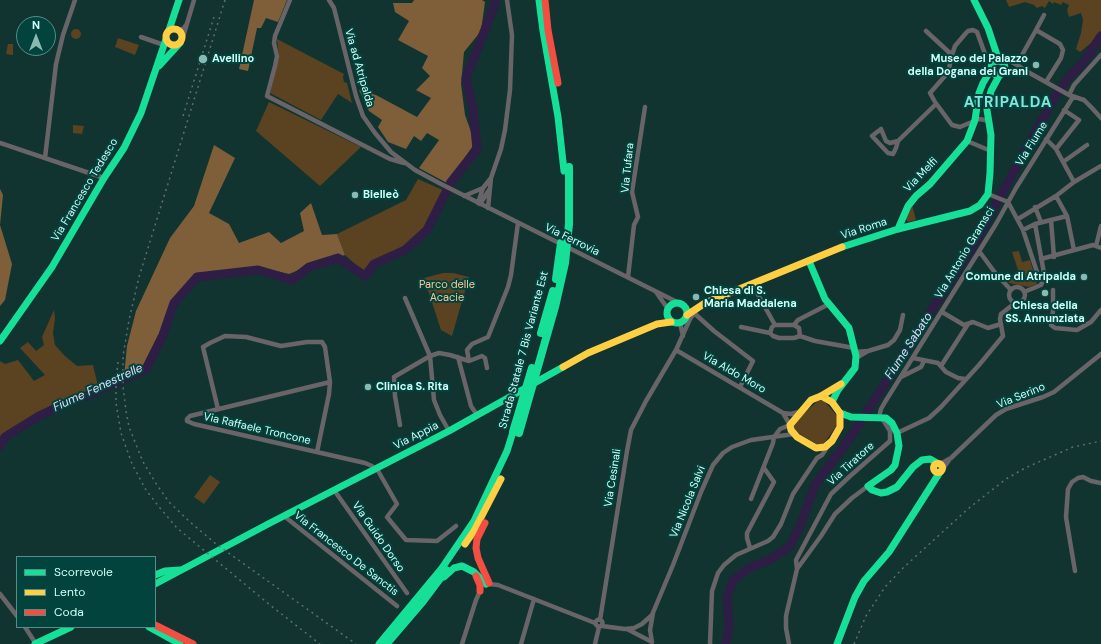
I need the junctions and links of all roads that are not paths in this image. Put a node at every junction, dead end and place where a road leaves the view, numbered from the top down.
1 (75, 0) edge
2 (179, 0) edge
3 (194, 0) edge
4 (290, 0) edge
5 (329, 0) edge
6 (507, 0) edge
7 (539, 0) edge
8 (544, 0) edge
9 (974, 0) edge
10 (1044, 15) dead end
11 (187, 24) junction
12 (1036, 30) junction
13 (926, 31) dead end
14 (177, 34) junction
15 (141, 37) dead end
16 (165, 42) junction
17 (952, 55) junction
18 (1101, 55) edge
19 (994, 60) junction
20 (1010, 61) junction
21 (1017, 64) junction
22 (156, 69) junction
23 (1026, 72) junction
24 (1002, 74) junction
25 (1047, 83) junction
26 (1070, 95) junction
27 (936, 104) junction
28 (645, 107) dead end
29 (1064, 110) junction
30 (1101, 118) edge
31 (975, 120) junction
32 (989, 122) junction
33 (1046, 139) junction
34 (898, 141) junction
35 (967, 141) junction
36 (0, 143) edge
37 (1087, 145) dead end
38 (1056, 149) junction
39 (991, 151) junction
40 (45, 158) junction
41 (1063, 162) junction
42 (406, 163) junction
43 (1101, 166) edge
44 (567, 169) junction
45 (104, 178) junction
46 (491, 178) junction
47 (1074, 182) junction
48 (490, 186) junction
49 (483, 188) junction
50 (456, 192) joint
51 (992, 195) junction
52 (464, 196) junction
53 (1056, 196) junction
54 (1007, 202) junction
55 (479, 203) junction
56 (1035, 207) junction
57 (488, 208) junction
58 (1067, 216) junction
59 (1018, 219) junction
60 (1051, 220) junction
61 (1041, 222) junction
62 (518, 223) junction
63 (1034, 224) junction
64 (1101, 226) edge
65 (898, 229) junction
66 (1023, 230) junction
67 (1096, 246) junction
68 (1101, 248) edge
69 (1074, 250) junction
70 (979, 251) junction
71 (1054, 256) junction
72 (1041, 259) junction
73 (809, 261) junction
74 (628, 277) junction
75 (1041, 278) junction
76 (752, 284) junction
77 (655, 290) junction
78 (1011, 290) junction
79 (1053, 290) dead end
80 (1024, 292) junction
81 (405, 298) dead end
82 (1015, 303) junction
83 (829, 304) junction
84 (682, 305) junction
85 (1101, 310) edge
86 (667, 311) junction
87 (695, 311) junction
88 (942, 312) junction
89 (903, 314) dead end
90 (671, 322) junction
91 (680, 323) junction
92 (657, 324) junction
93 (968, 324) junction
94 (1001, 324) junction
95 (774, 325) junction
96 (794, 325) junction
97 (741, 327) dead end
98 (770, 333) junction
99 (683, 336) junction
100 (800, 336) junction
101 (0, 341) edge
102 (676, 350) junction
103 (855, 353) junction
104 (1101, 354) edge
105 (430, 356) junction
106 (458, 357) junction
107 (913, 358) junction
108 (468, 361) junction
109 (924, 361) junction
110 (940, 366) junction
111 (488, 368) dead end
112 (901, 377) junction
113 (965, 379) junction
114 (330, 382) junction
115 (845, 382) junction
116 (740, 387) junction
117 (821, 396) junction
118 (832, 402) junction
119 (218, 409) junction
120 (800, 411) junction
121 (783, 413) junction
122 (840, 413) junction
123 (477, 415) junction
124 (851, 417) junction
125 (878, 417) junction
126 (400, 425) dead end
127 (790, 425) junction
128 (840, 427) junction
129 (780, 429) junction
130 (449, 431) junction
131 (516, 432) junction
132 (897, 433) junction
133 (794, 434) junction
134 (774, 437) junction
135 (829, 443) junction
136 (816, 448) junction
137 (317, 452) junction
138 (817, 458) junction
139 (764, 468) junction
140 (938, 468) junction
141 (375, 469) junction
142 (1101, 483) edge
143 (868, 486) junction
144 (334, 490) junction
145 (752, 499) dead end
146 (491, 500) junction
147 (284, 516) junction
148 (456, 526) dead end
149 (750, 548) junction
150 (796, 568) junction
151 (186, 569) junction
152 (1075, 571) dead end
153 (474, 572) junction
154 (156, 575) edge
155 (156, 584) edge
156 (488, 584) junction
157 (435, 586) junction
158 (480, 591) junction
159 (0, 594) edge
160 (407, 594) dead end
161 (534, 599) junction
162 (397, 606) dead end
163 (654, 612) junction
164 (16, 615) edge
165 (646, 621) junction
166 (156, 624) edge
167 (599, 625) junction
168 (651, 626) junction
169 (26, 628) edge
170 (69, 628) edge
171 (151, 628) edge
172 (626, 629) junction
173 (187, 643) edge
174 (652, 643) edge
175 (36, 644) edge
176 (379, 644) edge
177 (387, 644) edge
178 (462, 644) edge
179 (521, 644) edge
180 (595, 644) edge
181 (710, 644) edge
182 (789, 644) edge
183 (837, 644) edge

1 - 40 street
2 - 14 main road
3 - 11 street
4 - 42 street
5 - 42 street, Via ad Atripalda
6 - 46 street
7 - 44 main road, Strada Statale 7 Bis Variante Est
8 - 44 main road, Strada Statale 7 Bis Variante Est
9 - 19 main road
10 - 12 street
11 - 14 street
11 - 14 street
12 - 21 street
12 - 25 street
13 - 17 street
14 - 16 main road, Via Francesco Tedesco
14 - 16 main road
14 - 22 main road
15 - 16 street
16 - 22 main road, Via Francesco Tedesco
17 - 19 street
17 - 27 street
18 - 26 street, Via Fiume
19 - 20 street
19 - 20 street
19 - 24 main road
19 - 24 main road
19 - 31 main road, Via Melfi
20 - 21 street
21 - 23 street
22 - 45 main road, Via Francesco Tedesco
23 - 24 street
23 - 25 street
24 - 32 main road
25 - 26 street
26 - 29 street, Via Fiume
26 - 30 street
27 - 31 street
27 - 34 street
28 - 74 street, Via Tufara
29 - 33 street, Via Fiume
29 - 38 street
31 - 32 street
31 - 35 main road, Via Melfi
32 - 39 main road
33 - 38 street
33 - 54 street, Via Fiume
34 - 34 street
35 - 39 street
35 - 65 main road, Via Melfi
36 - 40 street
37 - 41 street
38 - 41 street
39 - 51 main road
40 - 45 street
41 - 47 street
42 - 50 street, Via ad Atripalda
43 - 47 street
44 - 131 main road, Strada Statale 7 Bis Variante Est, bridge
45 - 101 main road, Via Francesco Tedesco
46 - 48 street
46 - 49 street
47 - 53 street
48 - 55 street
48 - 57 street
49 - 52 street
49 - 55 street
50 - 52 street, Via Ferrovia
51 - 54 street
51 - 65 main road, Via Roma
52 - 55 street, Via Ferrovia
53 - 56 street
53 - 58 street
54 - 59 street
54 - 70 street, Via Antonio Gramsci
55 - 57 street, Via Ferrovia
56 - 59 street
56 - 61 street
57 - 62 street, Via Ferrovia
58 - 60 street
58 - 69 street
59 - 66 street
60 - 61 street
60 - 71 street
61 - 63 street
62 - 74 street, Via Ferrovia
62 - 108 street
63 - 66 street
63 - 72 street
64 - 67 street
65 - 73 main road, Via Roma
66 - 75 street
67 - 68 street
67 - 69 street
69 - 71 street
70 - 78 street
70 - 88 street, Via Antonio Gramsci
71 - 72 street
72 - 75 street
73 - 76 main road, Via Roma
73 - 83 main road
74 - 77 street, Via Ferrovia
75 - 80 street
76 - 87 main road, Via Roma
76 - 95 street
77 - 84 street, Via Ferrovia
77 - 86 street
78 - 80 street
78 - 82 street
79 - 85 street
80 - 82 street
81 - 105 street
82 - 94 street
83 - 96 street
83 - 103 main road
84 - 86 main road, Via Roma
84 - 87 main road, Via Roma
84 - 87 main road
86 - 90 main road
86 - 92 main road, Via Appia
87 - 91 main road
87 - 99 street, Via Cesinali
87 - 116 street
88 - 93 street
88 - 107 street, Via Antonio Gramsci
89 - 103 street
90 - 91 main road, Via Appia
90 - 92 main road, Via Appia
91 - 99 street
92 - 123 main road, Via Appia
93 - 94 street
93 - 110 street
94 - 113 street
95 - 96 street
95 - 98 street
96 - 100 street
97 - 98 street
98 - 100 street
99 - 102 street, Via Cesinali
100 - 103 street
102 - 116 street, Via Aldo Moro
102 - 167 street, Via Cesinali
103 - 115 main road
104 - 140 street, Via Serino
105 - 106 street
105 - 126 street
105 - 130 street
106 - 108 street
106 - 123 street
107 - 109 street
107 - 112 street, Via Antonio Gramsci
108 - 111 street
109 - 110 street
109 - 112 street
110 - 113 street
112 - 125 street, Via Antonio Gramsci
113 - 132 street
114 - 119 street, Via Raffaele Troncone
114 - 119 street
114 - 137 street
115 - 117 main road
115 - 118 main road
116 - 121 street, Via Aldo Moro
117 - 118 main road
117 - 120 main road
118 - 122 main road
119 - 137 street, Via Raffaele Troncone
120 - 121 street
120 - 127 main road
121 - 127 street
121 - 129 street
122 - 124 main road
122 - 128 main road
123 - 130 main road, Via Appia
124 - 125 main road
124 - 128 main road
125 - 132 main road
125 - 150 street, Via Tiratore
127 - 129 street
127 - 133 main road
128 - 135 main road
129 - 134 street
130 - 141 main road, Via Appia
131 - 146 main road, Strada Statale 7 Bis Variante Est
131 - 176 main road, Strada Statale 7 Bis Variante Est
132 - 143 main road
133 - 134 street, Via Nicola Salvi
133 - 136 main road
134 - 139 street
134 - 163 street, Via Nicola Salvi
135 - 136 main road
135 - 138 street
136 - 138 street
137 - 141 street, Via Raffaele Troncone
138 - 149 street
139 - 145 street
139 - 149 street
140 - 143 main road
140 - 183 main road
141 - 144 main road, Via Appia
141 - 148 street
142 - 152 street
143 - 150 street, Via Tiratore
144 - 147 main road, Via Appia
144 - 160 street, Via Guido Dorso
146 - 156 main road
146 - 157 main road, Strada Statale 7 Bis Variante Est
147 - 151 main road, Via Appia
147 - 162 street, Via Francesco De Sanctis
149 - 181 street
150 - 182 street, Via Tiratore
151 - 154 main road, Via Appia
151 - 155 main road, Via Appia
153 - 156 main road
153 - 157 main road
153 - 158 main road
156 - 158 street
156 - 161 street
157 - 177 main road, Strada Statale 7 Bis Variante Est
158 - 178 street
159 - 164 street
161 - 167 street
161 - 179 street
163 - 165 street
163 - 168 street
165 - 168 street
165 - 172 street
166 - 173 main road
167 - 172 street
167 - 180 street
168 - 174 street
169 - 175 street
170 - 175 main road
171 - 173 main road
172 - 174 street

